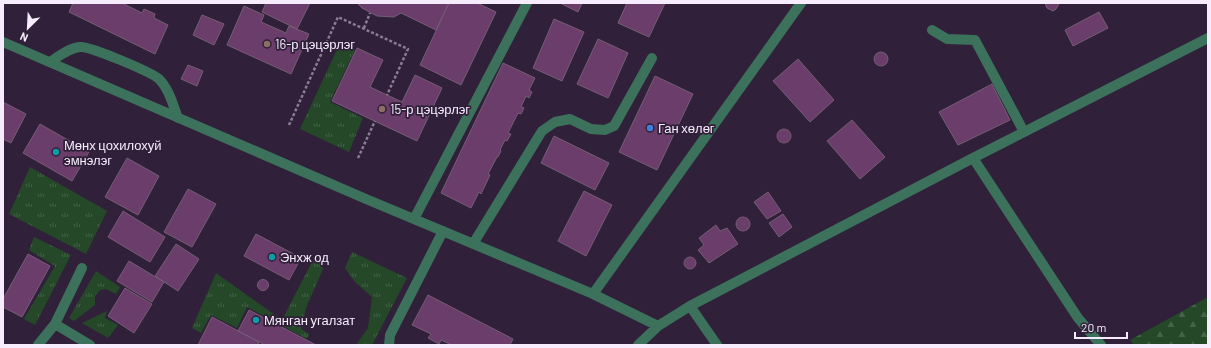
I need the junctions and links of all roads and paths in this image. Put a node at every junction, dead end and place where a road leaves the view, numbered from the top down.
1 (527, 3) edge
2 (801, 3) edge
3 (370, 13) dead end
4 (364, 28) junction
5 (932, 30) dead end
6 (1208, 38) edge
7 (3, 42) edge
8 (652, 58) dead end
9 (50, 62) junction
10 (387, 96) dead end
11 (178, 118) junction
12 (375, 121) dead end
13 (289, 126) dead end
14 (1024, 132) junction
15 (358, 158) dead end
16 (973, 158) junction
17 (414, 219) junction
18 (443, 231) junction
19 (473, 244) junction
20 (82, 268) dead end
21 (593, 294) junction
22 (690, 306) junction
23 (54, 324) junction
24 (658, 326) junction
25 (38, 345) edge
26 (90, 345) edge
27 (389, 345) edge
28 (638, 345) edge
29 (717, 345) edge
30 (1101, 345) edge

1 - 17 street
2 - 21 street
3 - 4 path
4 - 10 path
4 - 13 path
5 - 14 street
6 - 14 street
7 - 9 street
8 - 19 street
9 - 11 street
9 - 11 street
11 - 17 street
12 - 15 path
14 - 16 street
16 - 22 street
16 - 30 street
17 - 18 street
18 - 19 street
18 - 27 street
19 - 21 street
20 - 23 street
21 - 24 street
22 - 24 street
22 - 29 street
23 - 25 street
23 - 26 street
24 - 28 street

